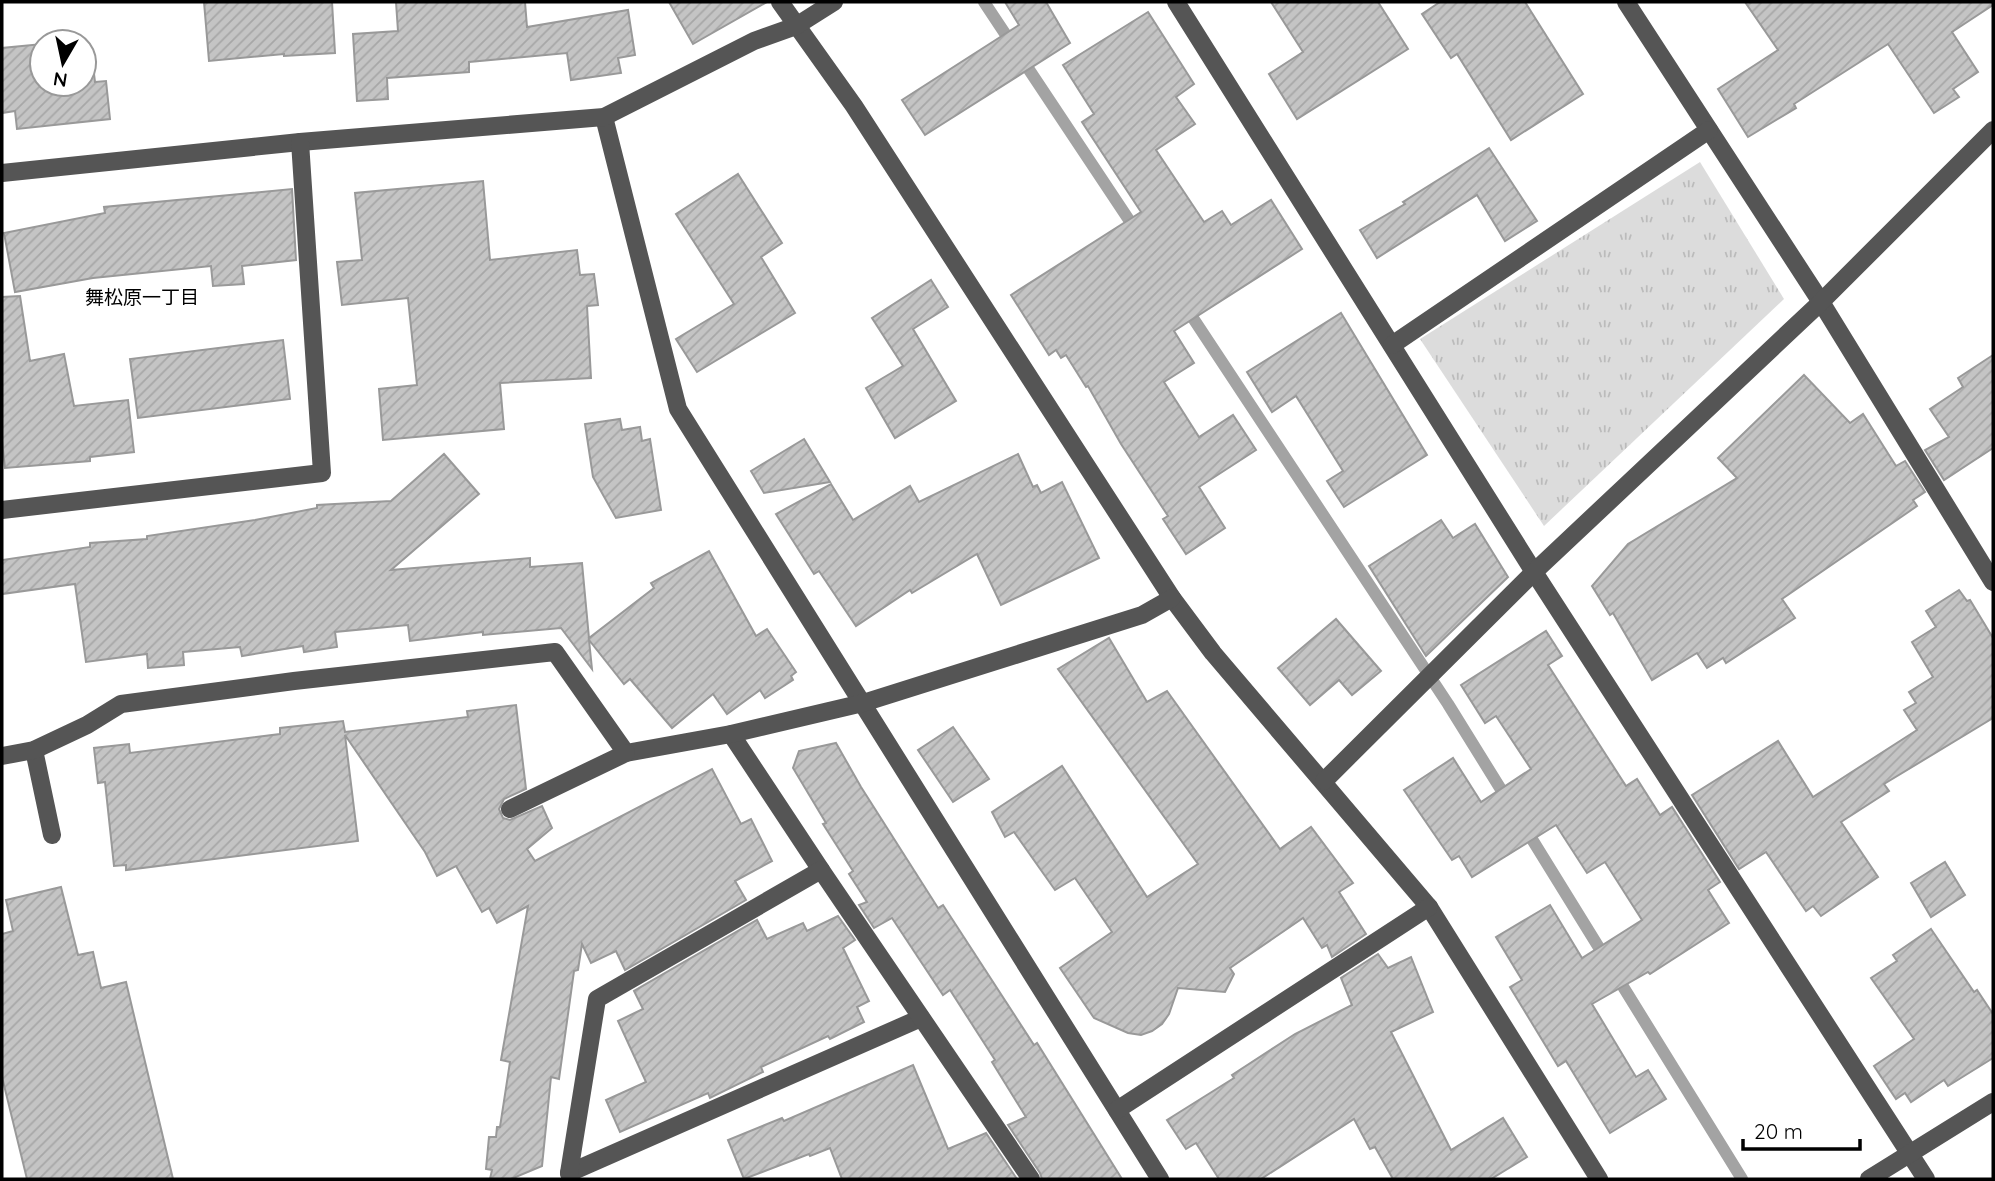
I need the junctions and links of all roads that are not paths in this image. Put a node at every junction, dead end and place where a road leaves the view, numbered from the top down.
1 (780, 2) edge
2 (834, 2) edge
3 (1176, 2) edge
4 (1626, 2) edge
5 (796, 26) junction
6 (604, 117) junction
7 (1709, 130) junction
8 (1993, 130) edge
9 (300, 142) junction
10 (2, 173) edge
11 (1821, 302) junction
12 (1392, 345) junction
13 (2, 510) edge
14 (1534, 572) junction
15 (1993, 582) edge
16 (1172, 598) junction
17 (863, 702) junction
18 (731, 734) junction
19 (34, 750) junction
20 (626, 752) junction
21 (2, 756) edge
22 (1324, 781) junction
23 (510, 809) dead end
24 (52, 835) dead end
25 (821, 870) junction
26 (1429, 906) junction
27 (921, 1018) junction
28 (1993, 1102) edge
29 (1117, 1110) junction
30 (1910, 1153) junction
31 (570, 1176) edge
32 (1031, 1179) edge
33 (1160, 1179) edge
34 (1599, 1179) edge
35 (1869, 1179) edge
36 (1926, 1179) edge

1 - 5 street
2 - 5 street
3 - 12 street
4 - 7 street
5 - 6 street
5 - 16 street
6 - 9 street
6 - 17 street
7 - 11 street
7 - 12 street
8 - 11 street
9 - 10 street
9 - 13 street
11 - 14 street
11 - 15 street
12 - 14 street
14 - 22 street
14 - 30 street
16 - 17 street
16 - 22 street
17 - 18 street
17 - 29 street
18 - 20 street
18 - 25 street
19 - 20 street
19 - 21 street
19 - 24 street
20 - 23 street
22 - 26 street
25 - 27 street
25 - 31 street
26 - 29 street
26 - 34 street
27 - 31 street
27 - 32 street
28 - 30 street
29 - 33 street
30 - 35 street
30 - 36 street

